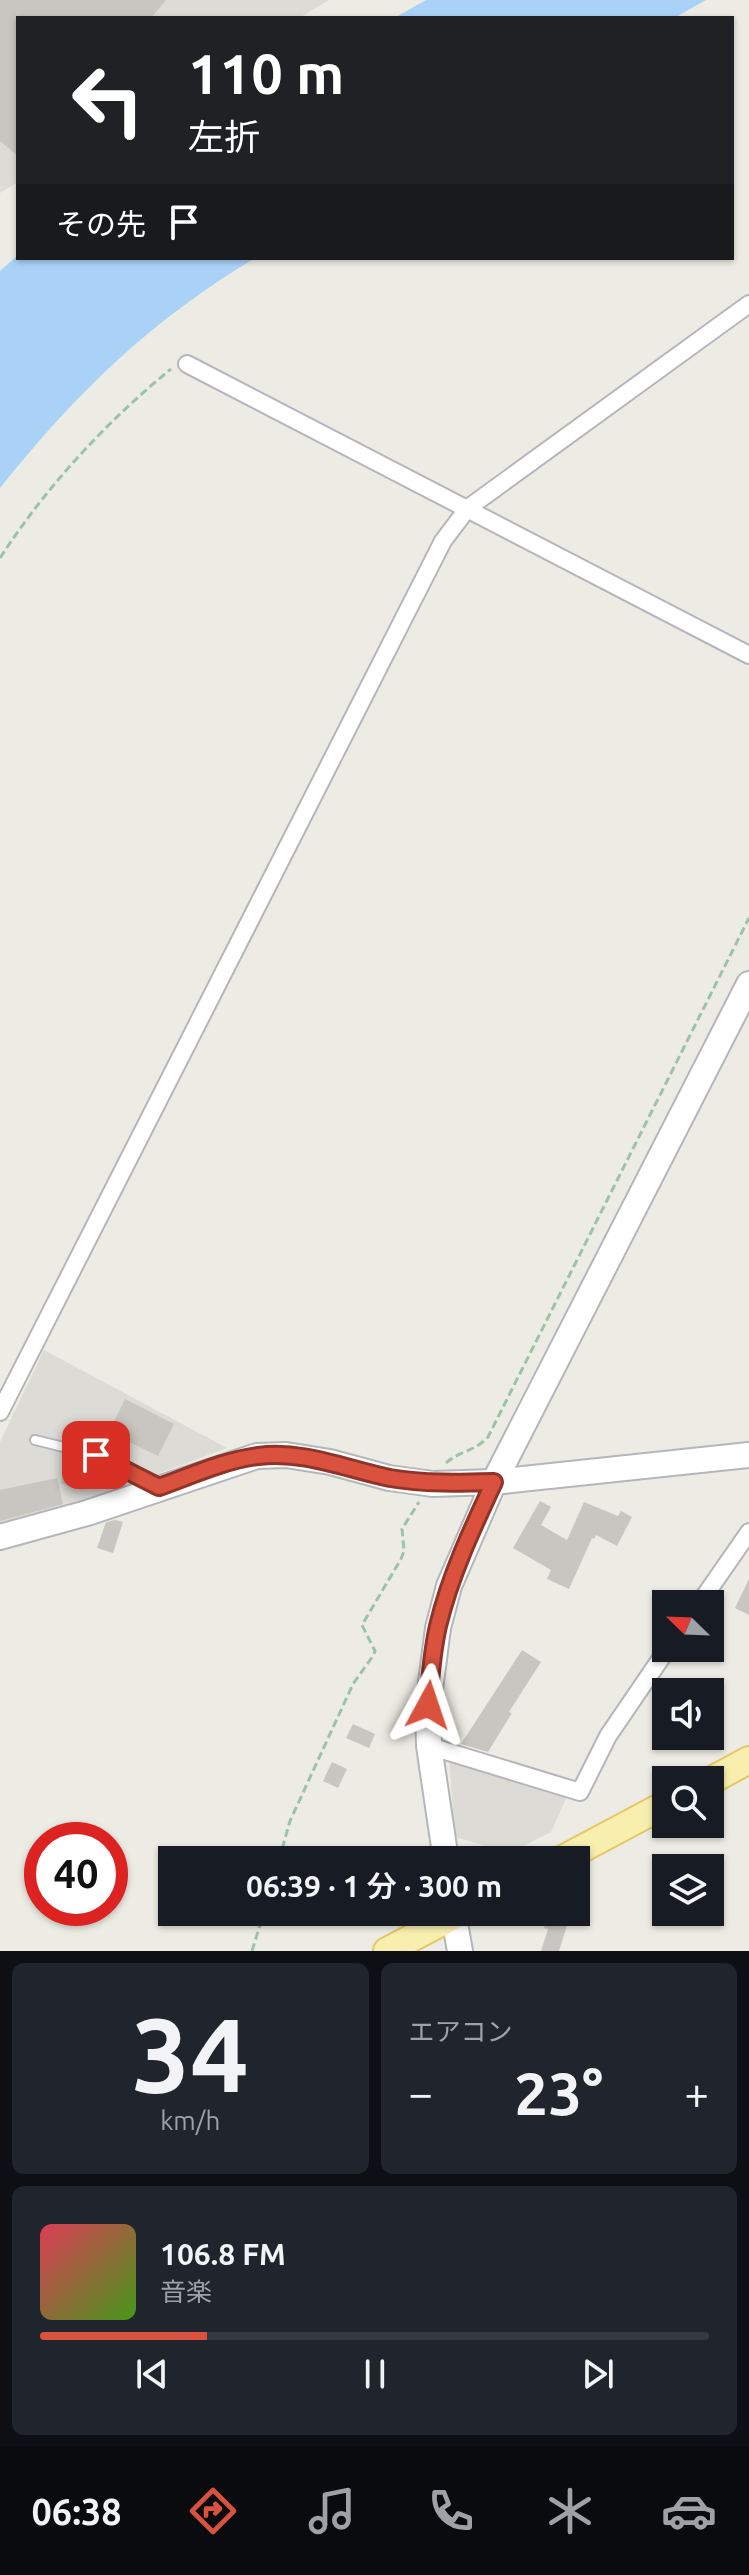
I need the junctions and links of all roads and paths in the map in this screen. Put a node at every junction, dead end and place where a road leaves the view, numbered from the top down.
1 (749, 304) edge
2 (187, 364) joint
3 (468, 508) junction
4 (0, 558) edge
5 (749, 655) edge
6 (749, 918) edge
7 (749, 984) edge
8 (0, 1412) edge
9 (35, 1440) dead end
10 (749, 1455) edge
11 (494, 1482) junction
12 (433, 1484) junction
13 (159, 1487) junction
14 (749, 1532) edge
15 (0, 1537) edge
16 (709, 1590) edge
17 (658, 1662) edge
18 (429, 1746) junction
19 (749, 1760) edge
20 (724, 1773) edge
21 (652, 1811) edge
22 (283, 1846) edge
23 (444, 1846) edge
24 (587, 1846) edge
25 (260, 1926) edge
26 (434, 1926) edge
27 (457, 1926) edge
28 (252, 1951) edge
29 (387, 1951) edge
30 (460, 1951) edge

1 - 3 street
2 - 3 street
2 - 4 path
3 - 5 street
3 - 8 street
6 - 12 path
7 - 11 street
9 - 13 lane
10 - 11 street
11 - 12 street
11 - 18 street
12 - 13 street
12 - 22 path
13 - 15 street
14 - 16 street
17 - 18 street
18 - 23 street
19 - 20 main road
21 - 24 main road
25 - 28 path
26 - 29 main road
27 - 30 street

